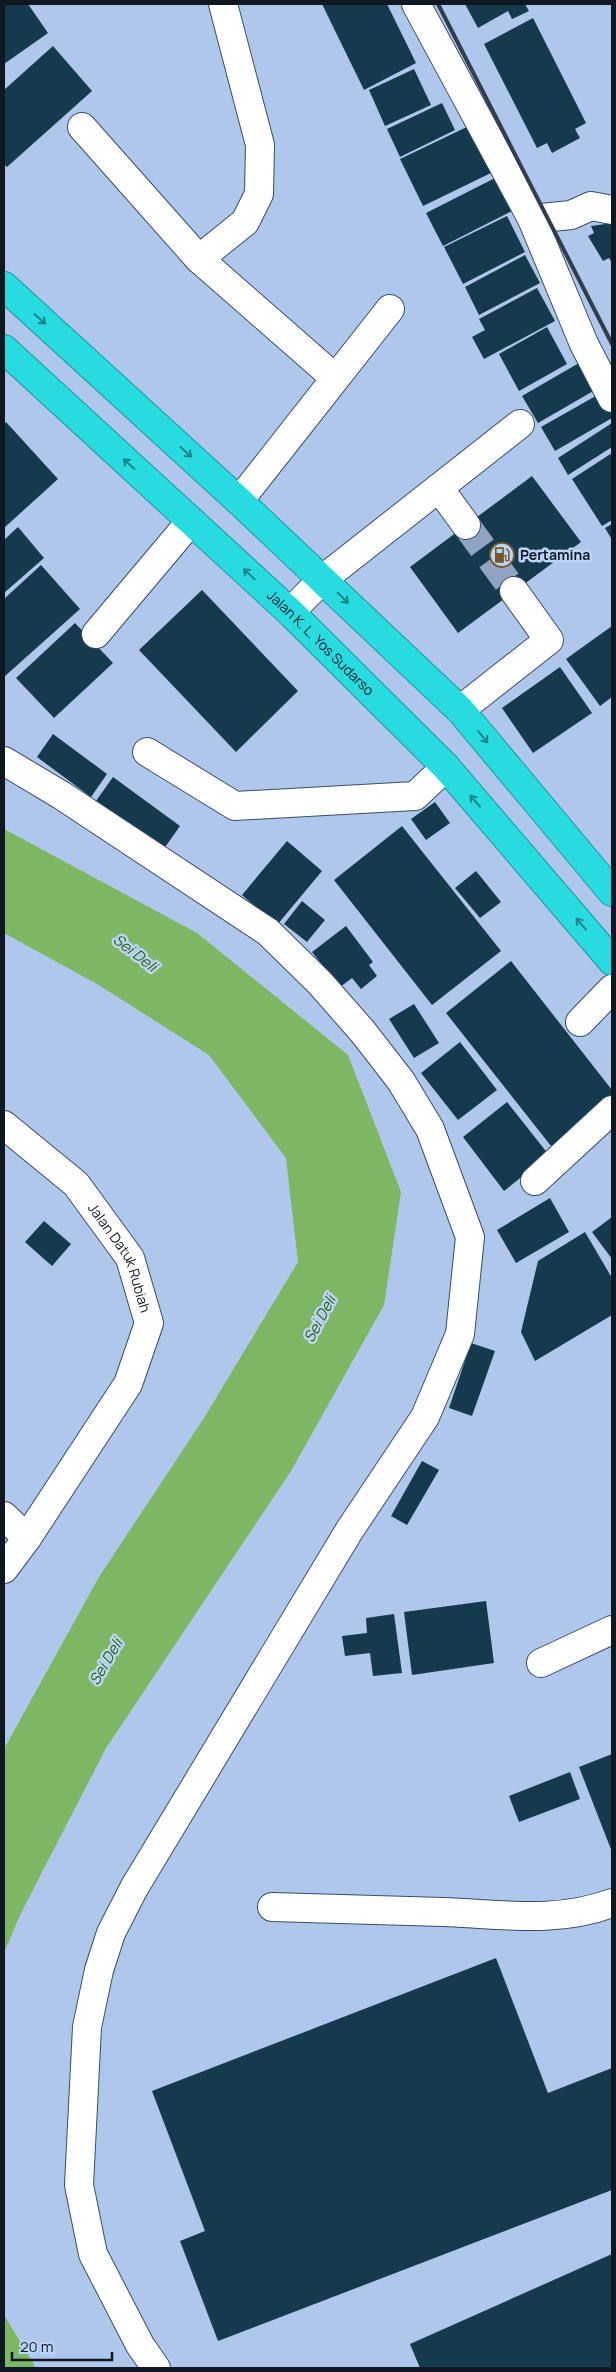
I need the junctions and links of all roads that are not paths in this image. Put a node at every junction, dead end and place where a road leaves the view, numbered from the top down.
1 (223, 4) edge
2 (416, 4) edge
3 (82, 126) dead end
4 (612, 210) edge
5 (532, 219) junction
6 (199, 259) junction
7 (4, 286) edge
8 (390, 309) dead end
9 (4, 349) edge
10 (336, 378) junction
11 (612, 398) edge
12 (520, 424) dead end
13 (439, 488) junction
14 (239, 501) junction
15 (191, 520) junction
16 (466, 525) tunnel mouth
17 (323, 579) junction
18 (514, 591) tunnel mouth
19 (290, 612) junction
20 (96, 634) dead end
21 (460, 710) junction
22 (147, 752) dead end
23 (4, 761) edge
24 (446, 767) junction
25 (612, 892) edge
26 (612, 961) edge
27 (612, 989) edge
28 (580, 1022) dead end
29 (612, 1110) edge
30 (4, 1125) edge
31 (535, 1181) dead end
32 (4, 1516) edge
33 (27, 1538) junction
34 (4, 1569) edge
35 (612, 1630) edge
36 (541, 1663) dead end
37 (612, 1903) edge
38 (272, 1907) dead end
39 (156, 2368) edge

1 - 6 street
2 - 5 street
3 - 6 street
4 - 5 street
5 - 11 street
6 - 10 street
7 -> 14 highway
8 - 10 street
15 -> 9 highway, Jalan K. L. Yos Sudarso
10 - 14 street
12 - 13 street
13 - 16 street
13 - 17 street
14 - 17 highway
19 -> 15 highway, Jalan K. L. Yos Sudarso
15 - 20 street
17 - 19 street
17 -> 21 highway
18 - 21 street
19 - 24 highway, Jalan K. L. Yos Sudarso
21 -> 25 highway
22 - 24 street
23 - 39 street
26 -> 24 highway, Jalan K. L. Yos Sudarso
27 - 28 street
29 - 31 street
30 - 33 street, Jalan Datuk Rubiah
32 - 33 street
33 - 34 street, Jalan Datuk Rubiah
35 - 36 street
37 - 38 street

